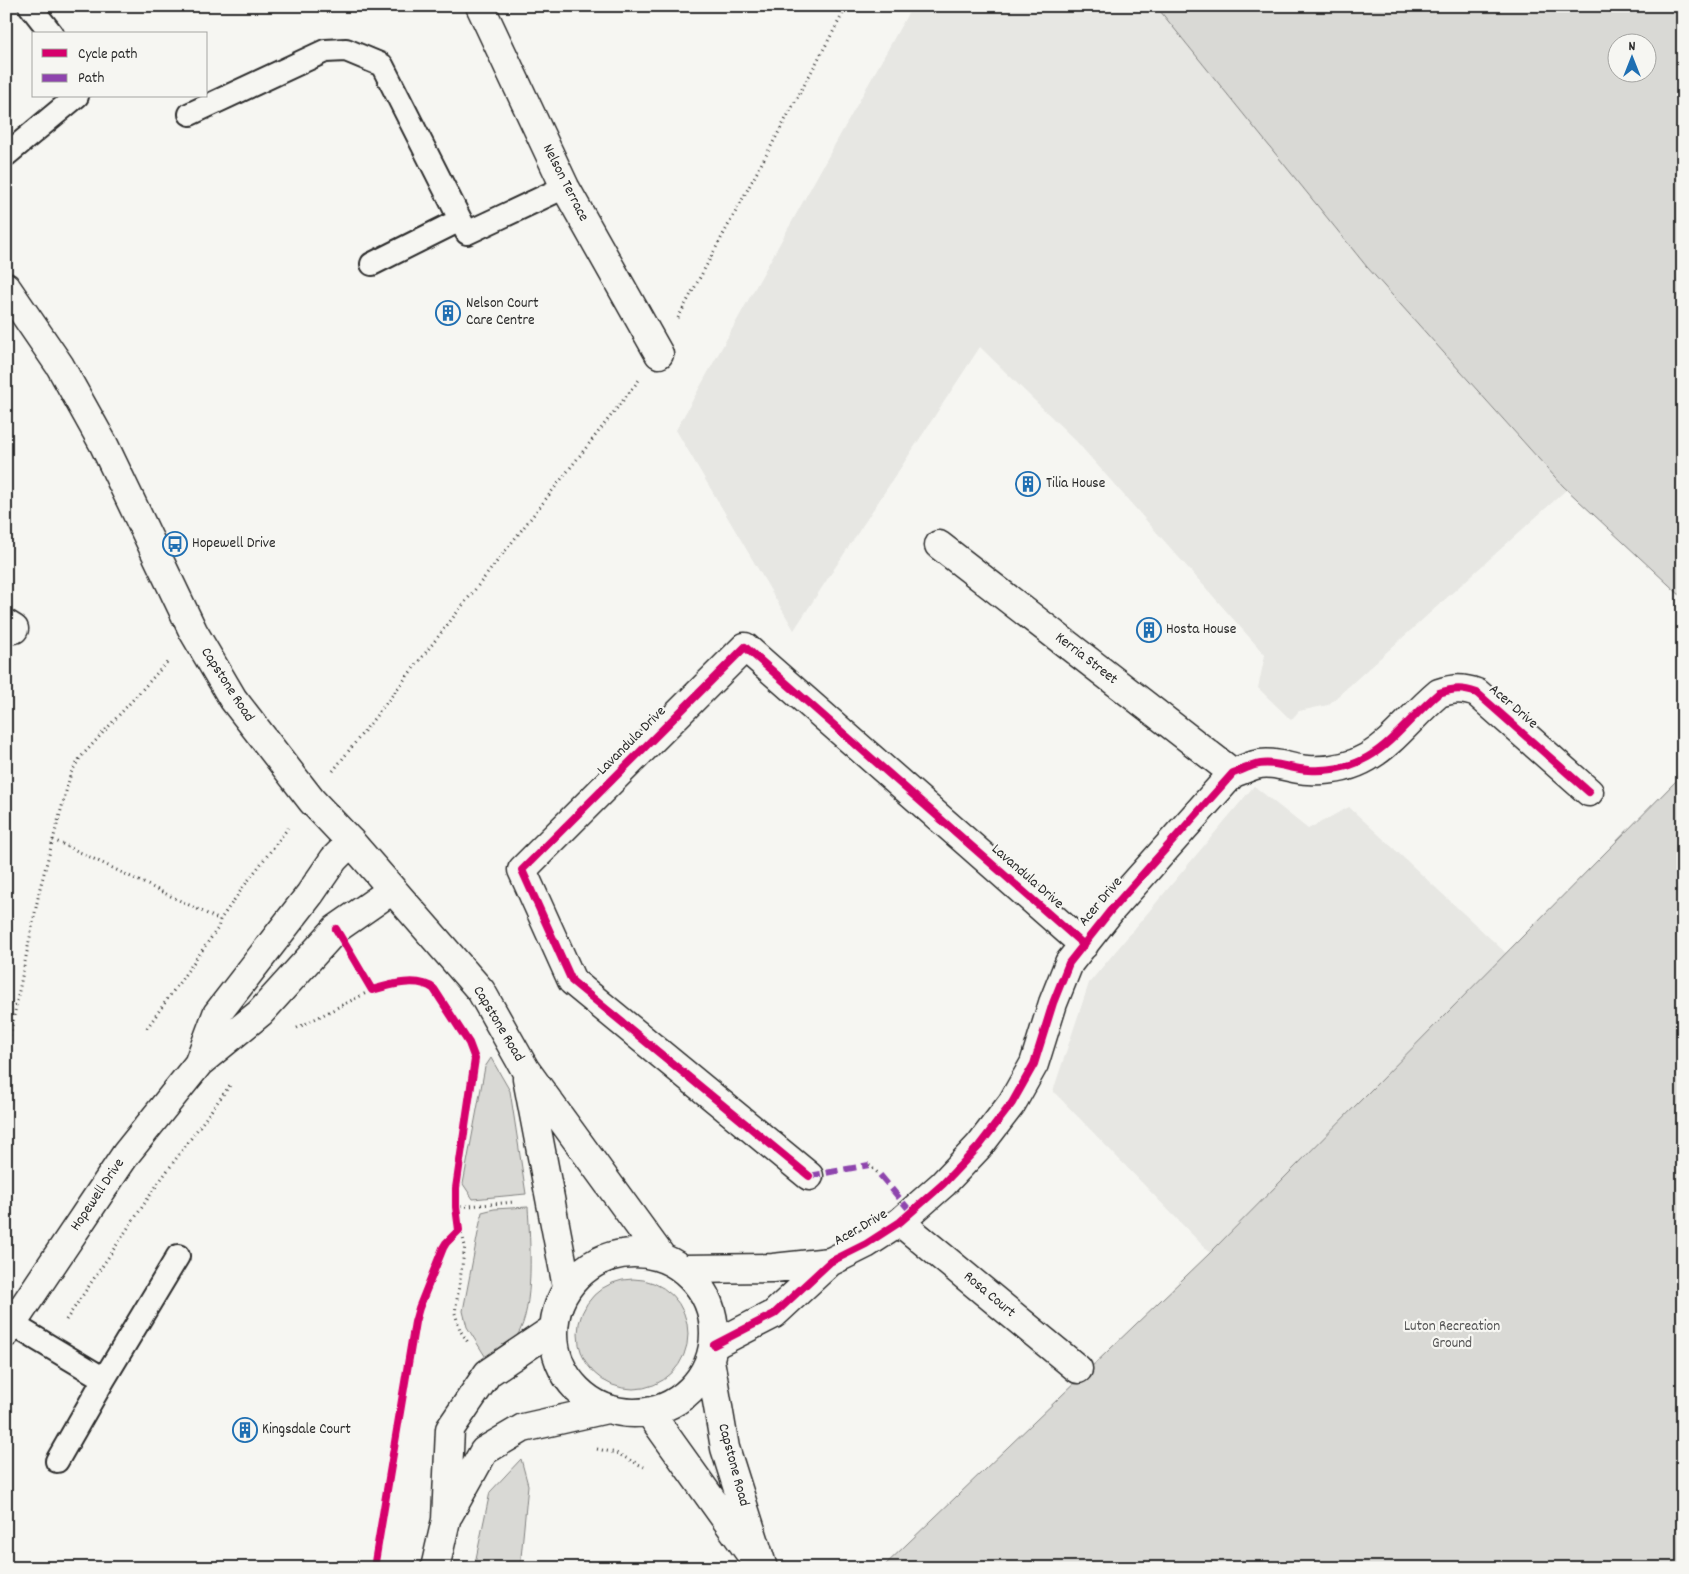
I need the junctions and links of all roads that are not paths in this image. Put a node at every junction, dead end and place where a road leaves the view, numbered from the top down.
1 (30, 6) edge
2 (480, 6) edge
3 (50, 32) edge
4 (75, 98) edge
5 (190, 114) dead end
6 (6, 154) edge
7 (565, 187) junction
8 (460, 220) junction
9 (372, 264) dead end
10 (6, 287) edge
11 (659, 354) road end
12 (938, 545) dead end
13 (1233, 774) junction
14 (1589, 792) dead end
15 (351, 842) junction
16 (392, 890) junction
17 (1084, 945) junction
18 (199, 1063) junction
19 (525, 1069) junction
20 (808, 1176) dead end
21 (900, 1222) junction
22 (178, 1256) dead end
23 (830, 1262) junction
24 (672, 1263) junction
25 (567, 1287) junction
26 (9, 1328) edge
27 (553, 1329) junction
28 (712, 1353) junction
29 (1078, 1369) dead end
30 (104, 1379) junction
31 (607, 1409) junction
32 (649, 1412) junction
33 (57, 1461) dead end
34 (446, 1520) junction
35 (435, 1568) edge
36 (761, 1568) edge

1 - 3 lane
2 - 7 street, Nelson Terrace
4 - 6 lane
5 - 8 lane
7 - 8 lane
7 - 11 street, Nelson Terrace
8 - 9 lane
10 - 15 street, Capstone Road
12 - 13 street, Kerria Street
13 - 14 street, Acer Drive
13 - 17 street, Acer Drive
15 - 16 street, Capstone Road
15 - 18 street, Hopewell Drive
16 - 18 street, Hopewell Drive
16 - 19 street, Capstone Road
17 - 20 street, Lavandula Drive
17 - 21 street, Acer Drive
18 - 26 street, Hopewell Drive
19 - 24 street, Capstone Road
19 - 25 street, Capstone Road
21 - 23 street, Acer Drive
21 - 29 street, Rosa Court
22 - 30 lane
23 - 24 street, Acer Drive
23 - 28 street, Acer Drive
24 - 25 street
24 - 28 street
25 - 27 street
26 - 30 lane
27 - 31 street
27 - 34 street
28 - 32 street
28 - 36 street, Capstone Road
30 - 33 lane
31 - 32 street
31 - 34 street
32 - 36 street, Capstone Road
34 - 35 street

